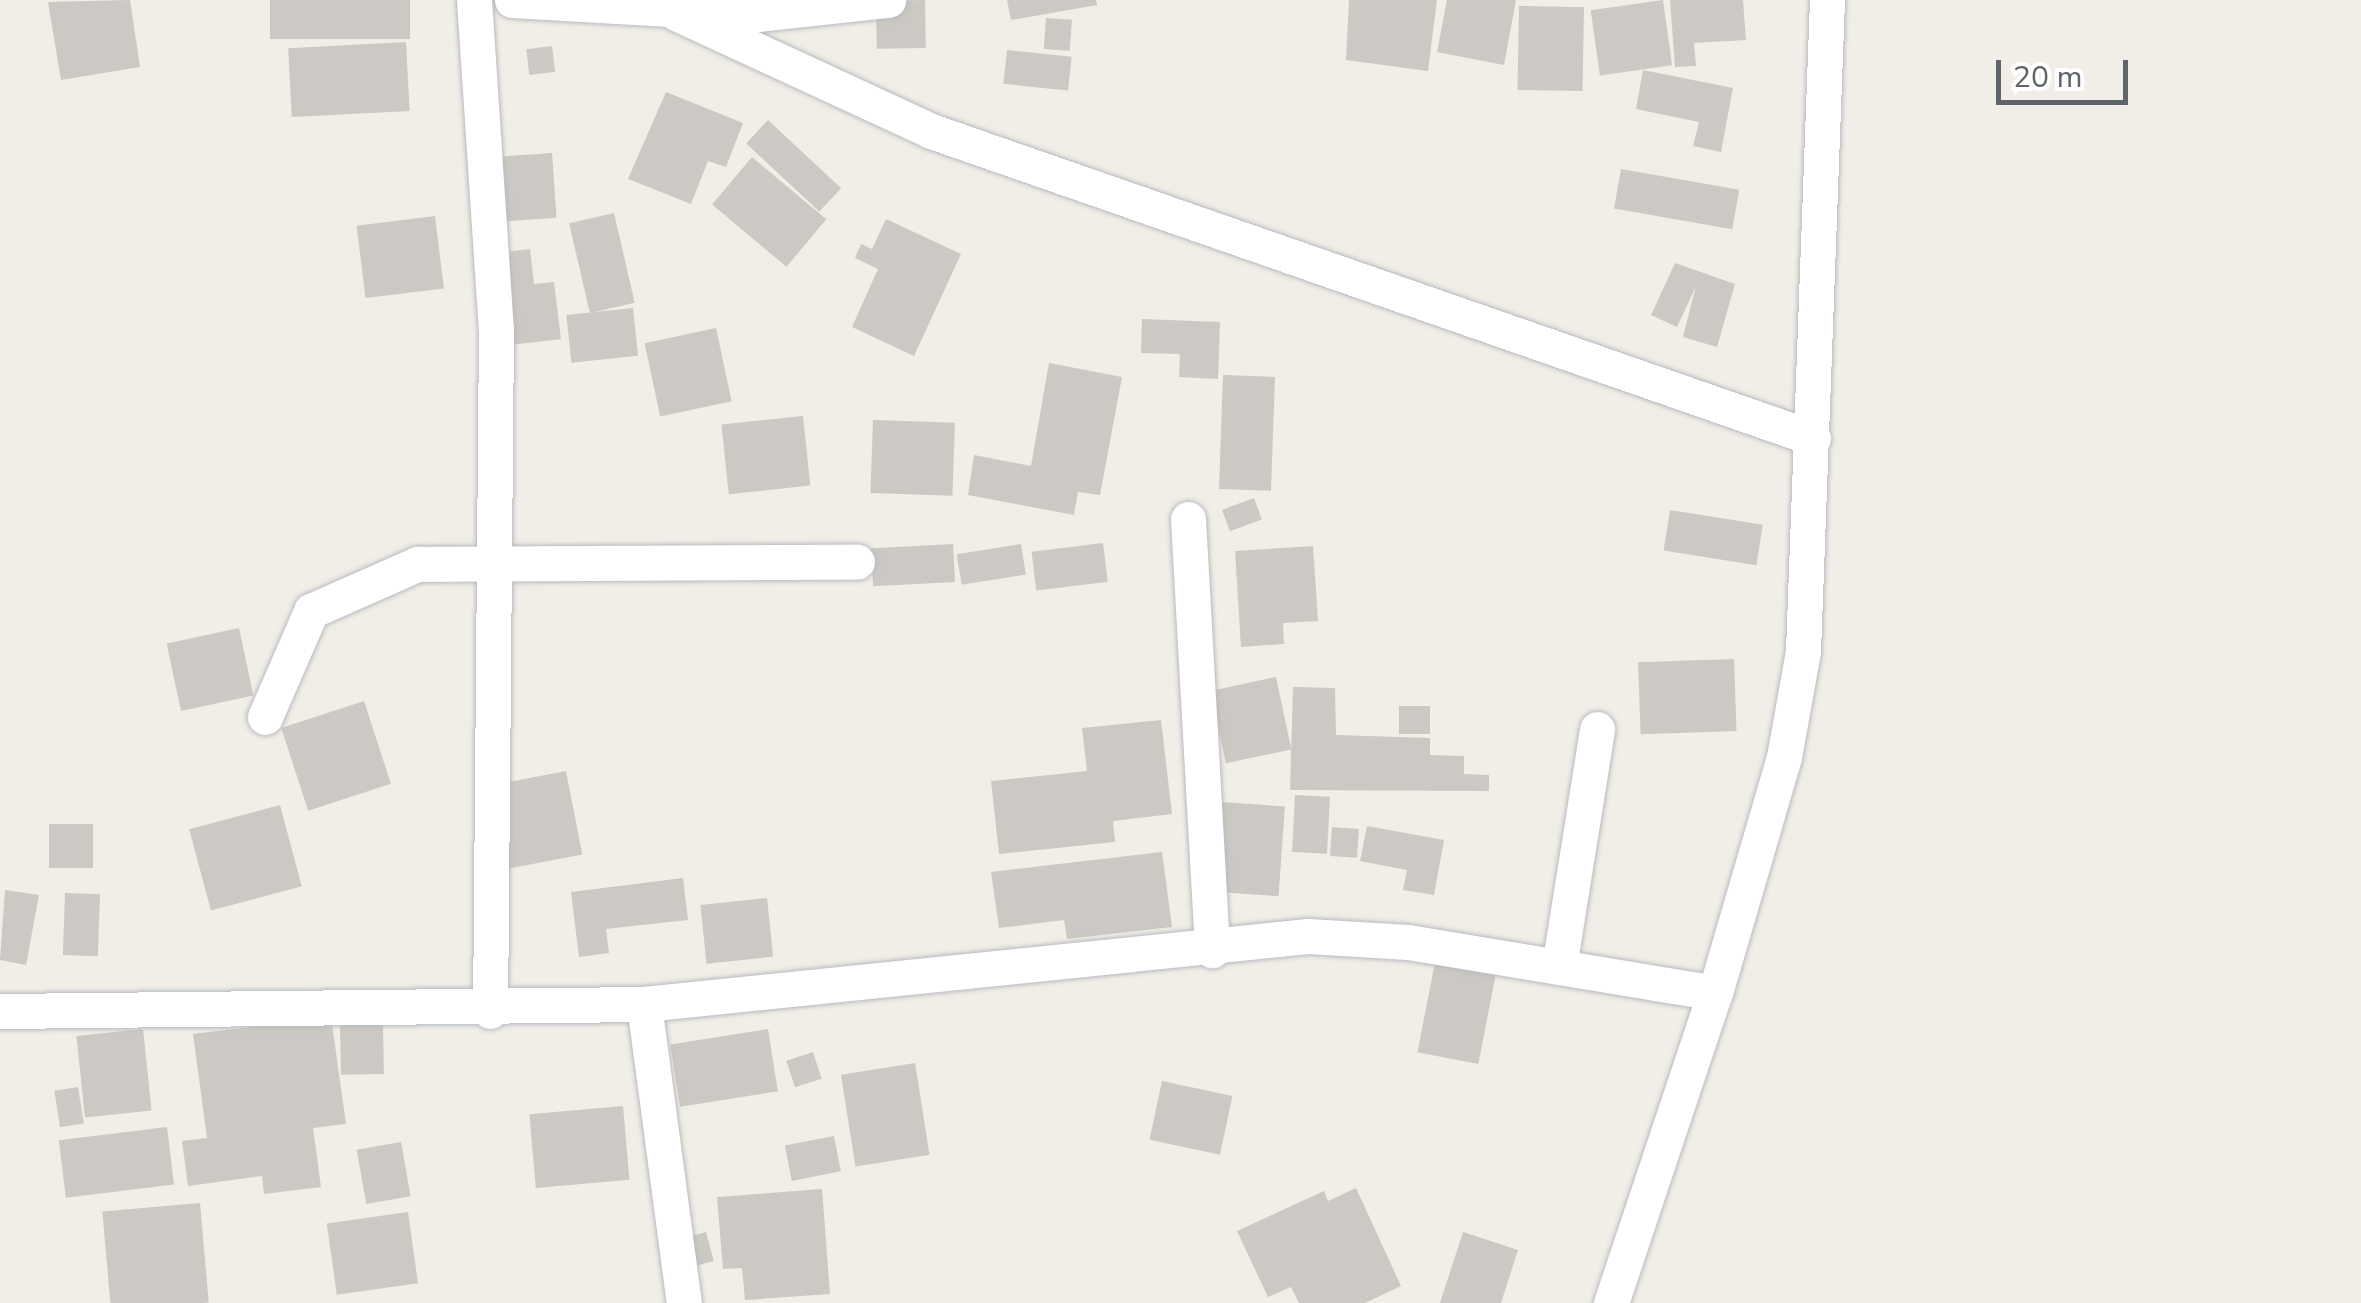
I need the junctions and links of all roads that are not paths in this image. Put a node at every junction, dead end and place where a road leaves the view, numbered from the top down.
1 (474, 0) edge
2 (512, 0) edge
3 (888, 0) edge
4 (1827, 0) edge
5 (676, 13) junction
6 (1813, 438) junction
7 (1188, 519) dead end
8 (500, 561) junction
9 (856, 562) dead end
10 (265, 718) dead end
11 (1597, 728) dead end
12 (1212, 950) junction
13 (1559, 967) junction
14 (1715, 994) junction
15 (644, 1004) junction
16 (0, 1010) edge
17 (490, 1011) junction
18 (684, 1303) edge
19 (1611, 1303) edge

1 - 8 street
2 - 5 street
3 - 5 street
4 - 6 street
5 - 6 street
6 - 14 street
7 - 12 street
8 - 9 street
8 - 10 street
8 - 17 street
11 - 13 street
12 - 13 street
12 - 15 street
13 - 14 street
14 - 19 street
15 - 17 street
15 - 18 street
16 - 17 street

